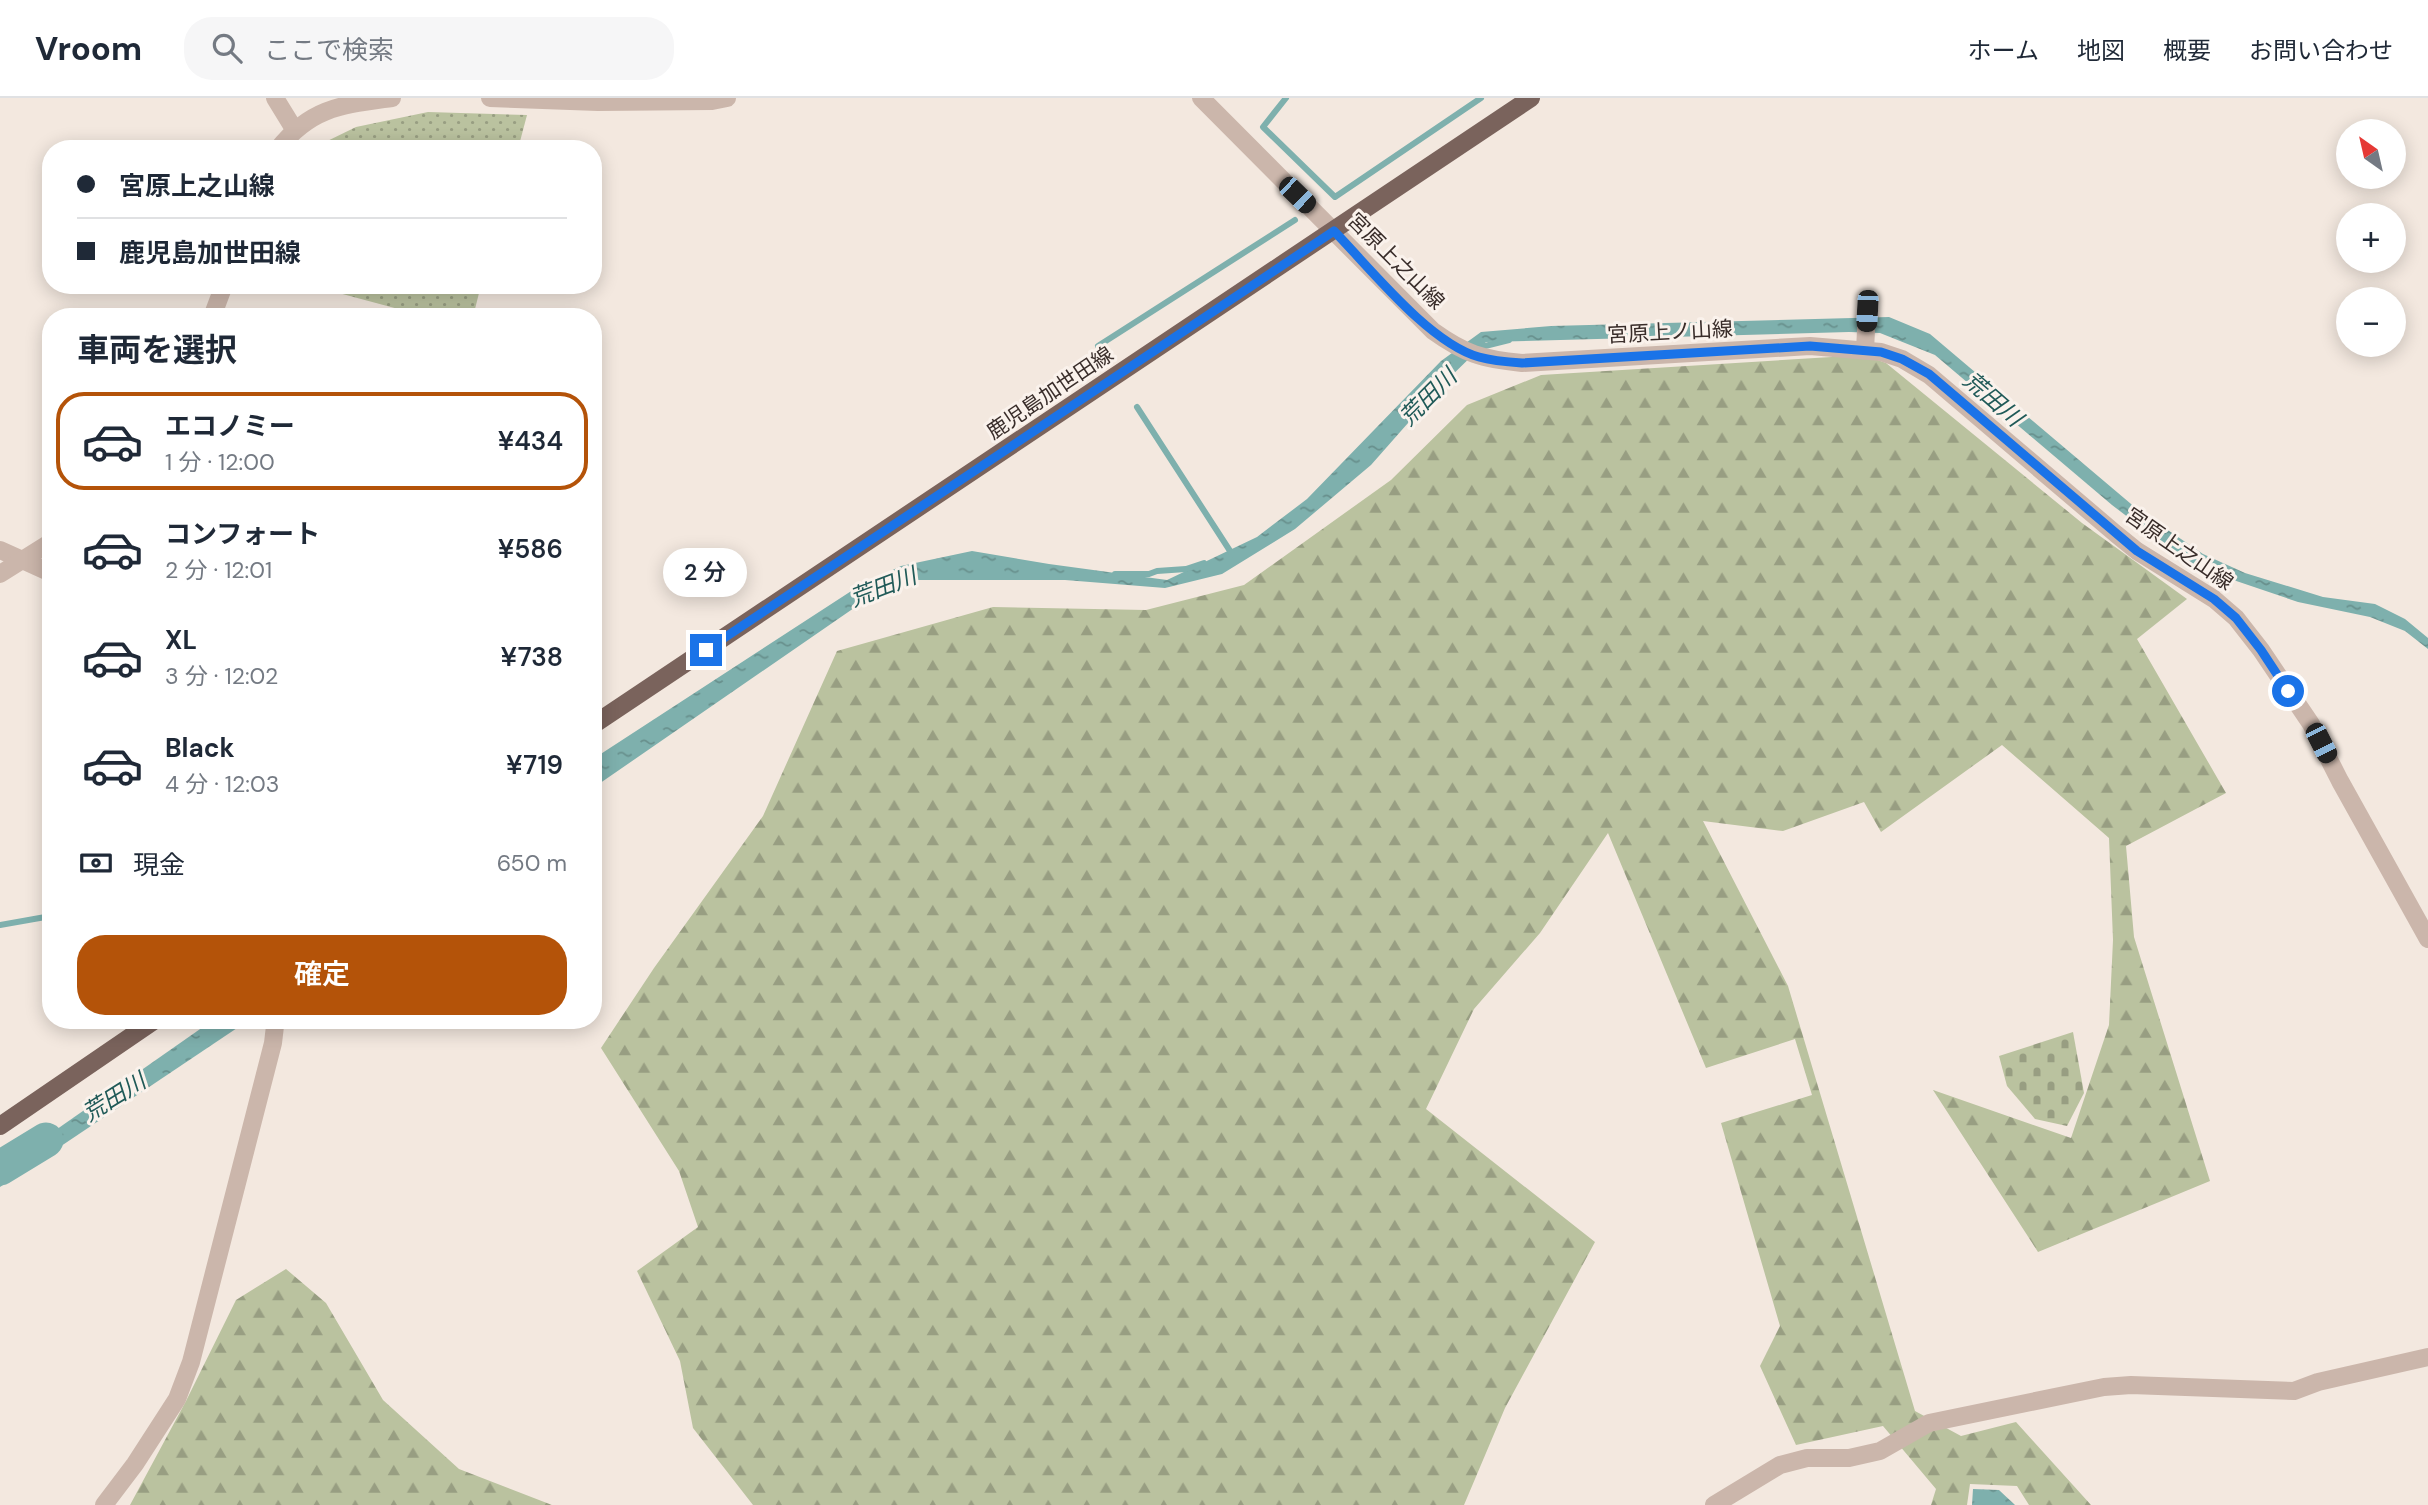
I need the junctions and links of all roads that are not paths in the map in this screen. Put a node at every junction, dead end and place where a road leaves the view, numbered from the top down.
1 (275, 98) edge
2 (392, 98) edge
3 (490, 98) edge
4 (727, 98) edge
5 (1201, 98) edge
6 (1531, 98) edge
7 (534, 99) edge
8 (294, 129) junction
9 (285, 140) edge
10 (1334, 231) junction
11 (1867, 311) dead end
12 (1865, 350) junction
13 (1478, 357) joint
14 (42, 547) edge
15 (0, 550) edge
16 (22, 559) junction
17 (42, 569) edge
18 (0, 574) edge
19 (602, 719) edge
20 (2428, 939) edge
21 (142, 1029) edge
22 (275, 1029) edge
23 (0, 1126) edge
24 (2428, 1357) edge
25 (104, 1505) edge
26 (1714, 1505) edge

1 - 8 street
2 - 8 street
3 - 7 street
4 - 7 street
5 - 10 street, 宮原上之山線
6 - 10 main road, 鹿児島加世田線
8 - 9 street
10 - 13 street, 宮原上之山線
10 - 19 main road, 鹿児島加世田線
11 - 12 street
12 - 13 street, 宮原上ノ山線
12 - 20 street, 宮原上之山線
14 - 16 street
15 - 16 street
16 - 17 street
16 - 18 street
21 - 23 main road
22 - 25 street
24 - 26 street

